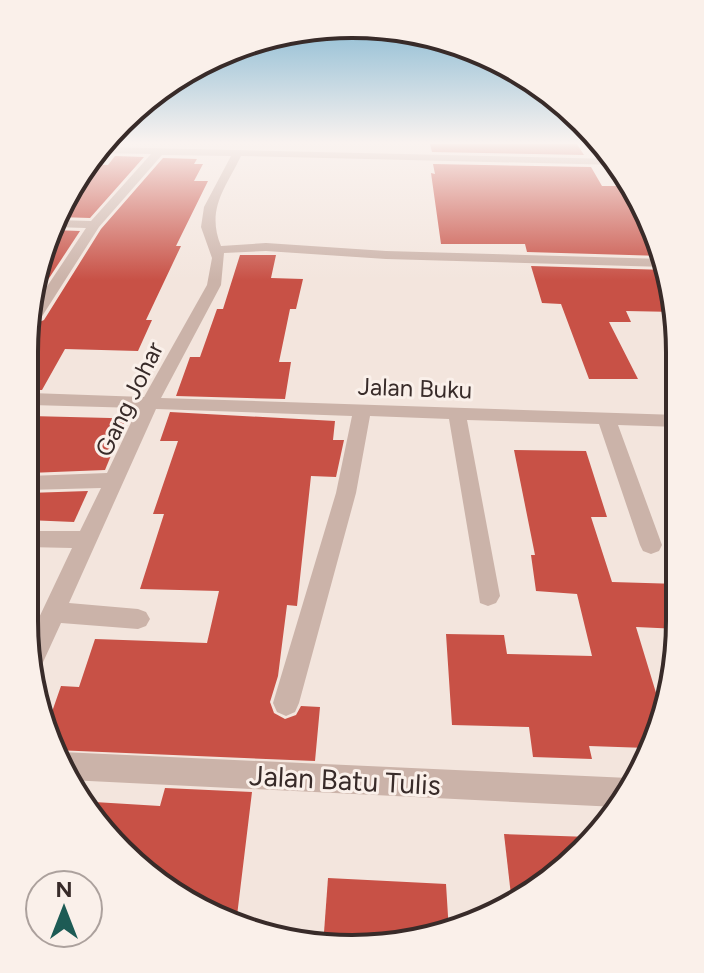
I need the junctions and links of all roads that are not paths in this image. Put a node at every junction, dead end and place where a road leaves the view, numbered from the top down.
1 (126, 189) edge
2 (222, 189) edge
3 (65, 224) edge
4 (94, 225) junction
5 (214, 250) junction
6 (652, 263) edge
7 (42, 304) edge
8 (38, 399) edge
9 (150, 402) junction
10 (362, 410) junction
11 (457, 413) junction
12 (606, 418) junction
13 (666, 420) edge
14 (116, 480) junction
15 (38, 483) edge
16 (38, 539) edge
17 (89, 540) junction
18 (651, 545) dead end
19 (488, 596) dead end
20 (56, 612) junction
21 (138, 619) dead end
22 (39, 645) edge
23 (286, 703) dead end
24 (74, 767) edge
25 (615, 792) edge

1 - 4 street
2 - 5 street, Gang Johar
3 - 4 street
4 - 7 street
5 - 6 street
5 - 9 street, Gang Johar
8 - 9 street, Jalan Buku
9 - 10 street, Jalan Buku
9 - 14 street, Gang Johar
10 - 11 street, Jalan Buku
10 - 23 street
11 - 12 street, Jalan Buku
11 - 19 street
12 - 13 street, Jalan Buku
12 - 18 street
14 - 15 street
14 - 17 street, Gang Johar
16 - 17 street
17 - 20 street, Gang Johar
20 - 21 street
20 - 22 street, Gang Johar
24 - 25 street, Jalan Batu Tulis

